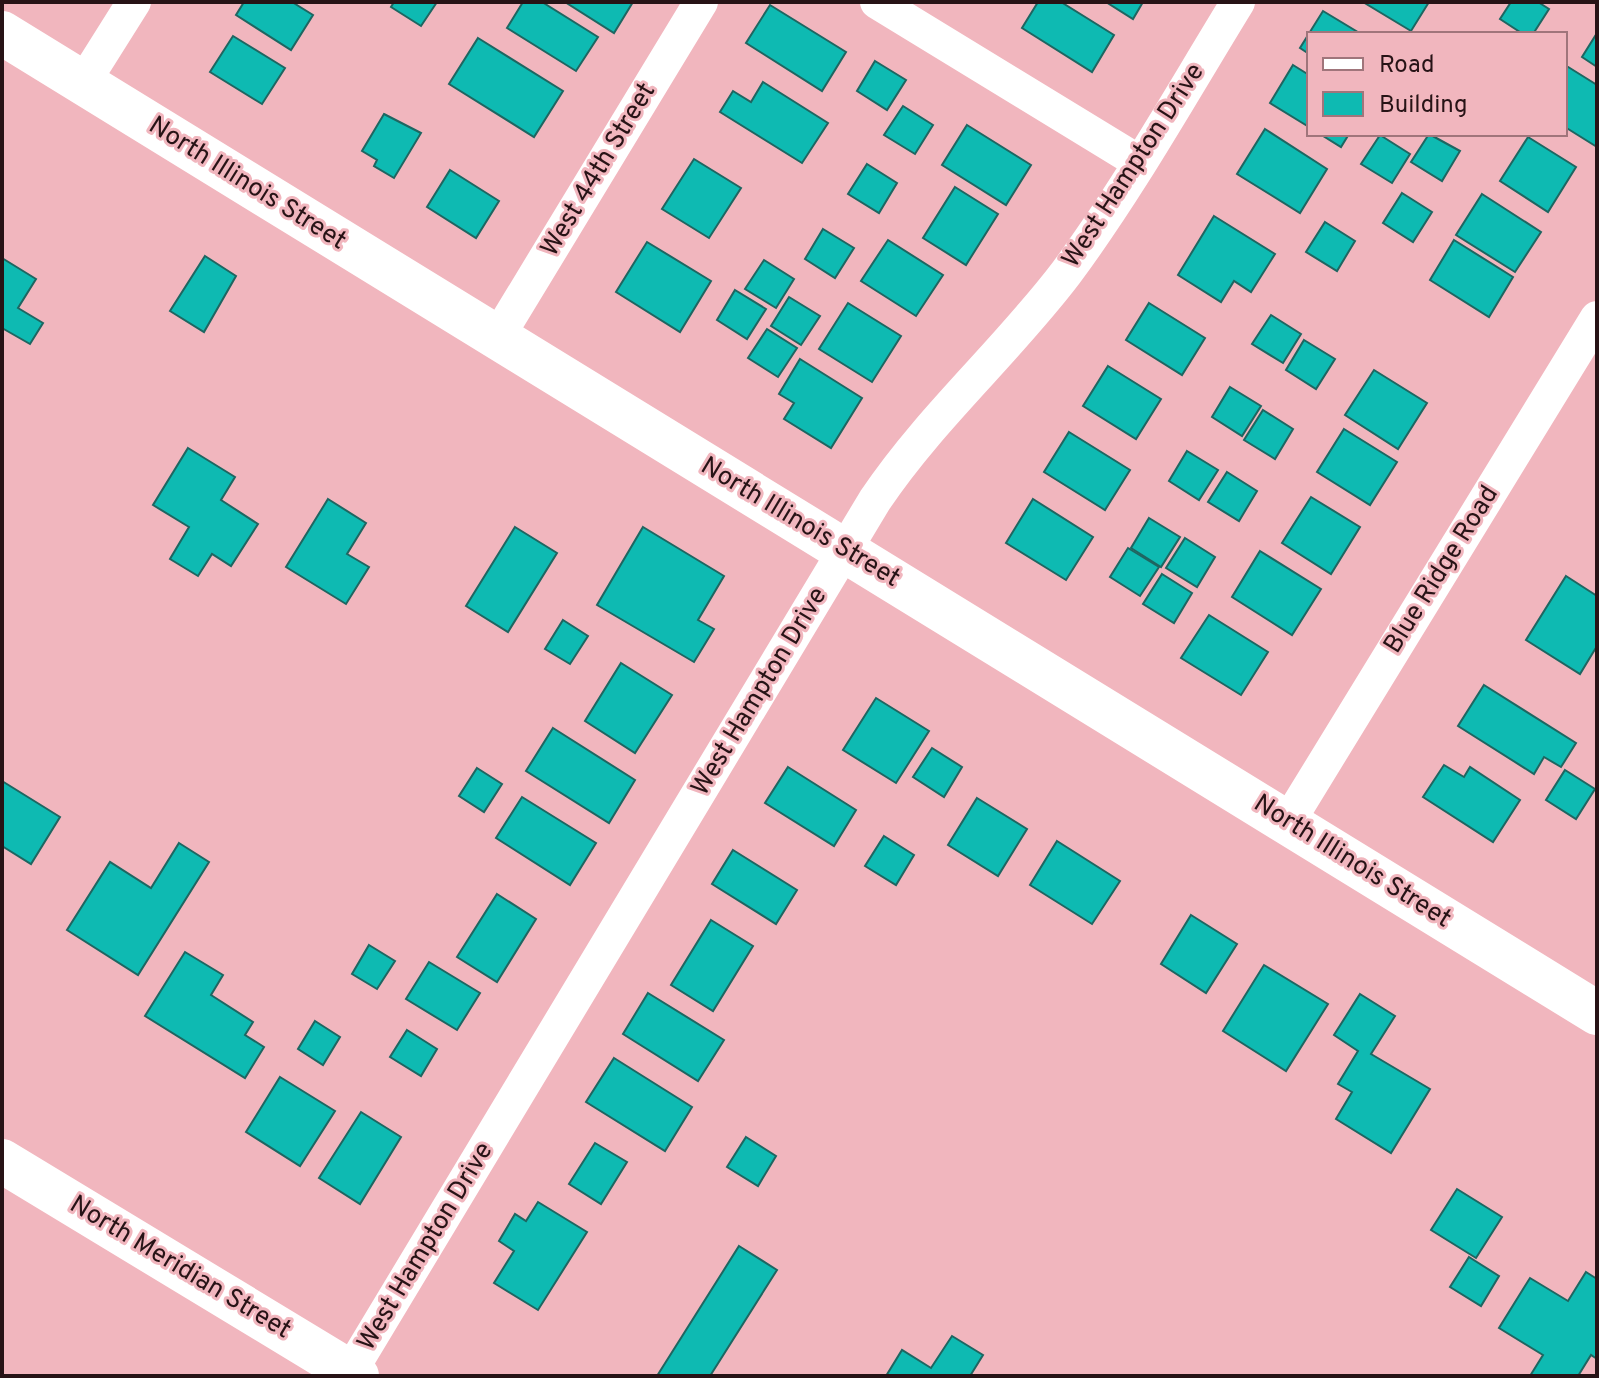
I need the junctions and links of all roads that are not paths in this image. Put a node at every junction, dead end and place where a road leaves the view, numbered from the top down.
1 (134, 2) edge
2 (701, 2) edge
3 (877, 2) edge
4 (1238, 2) edge
5 (2, 33) edge
6 (83, 83) junction
7 (1139, 162) junction
8 (1597, 318) edge
9 (497, 338) junction
10 (846, 551) junction
11 (1288, 822) junction
12 (1597, 1013) edge
13 (2, 1161) edge
14 (354, 1374) edge

1 - 6 street
2 - 9 street, West 44th Street
3 - 7 street
4 - 7 street, West Hampton Drive
5 - 6 street, North Illinois Street
6 - 9 street, North Illinois Street
7 - 10 street, West Hampton Drive
8 - 11 street, Blue Ridge Road
9 - 10 street, North Illinois Street
10 - 11 street, North Illinois Street
10 - 14 street, West Hampton Drive
11 - 12 street, North Illinois Street
13 - 14 street, North Meridian Street

